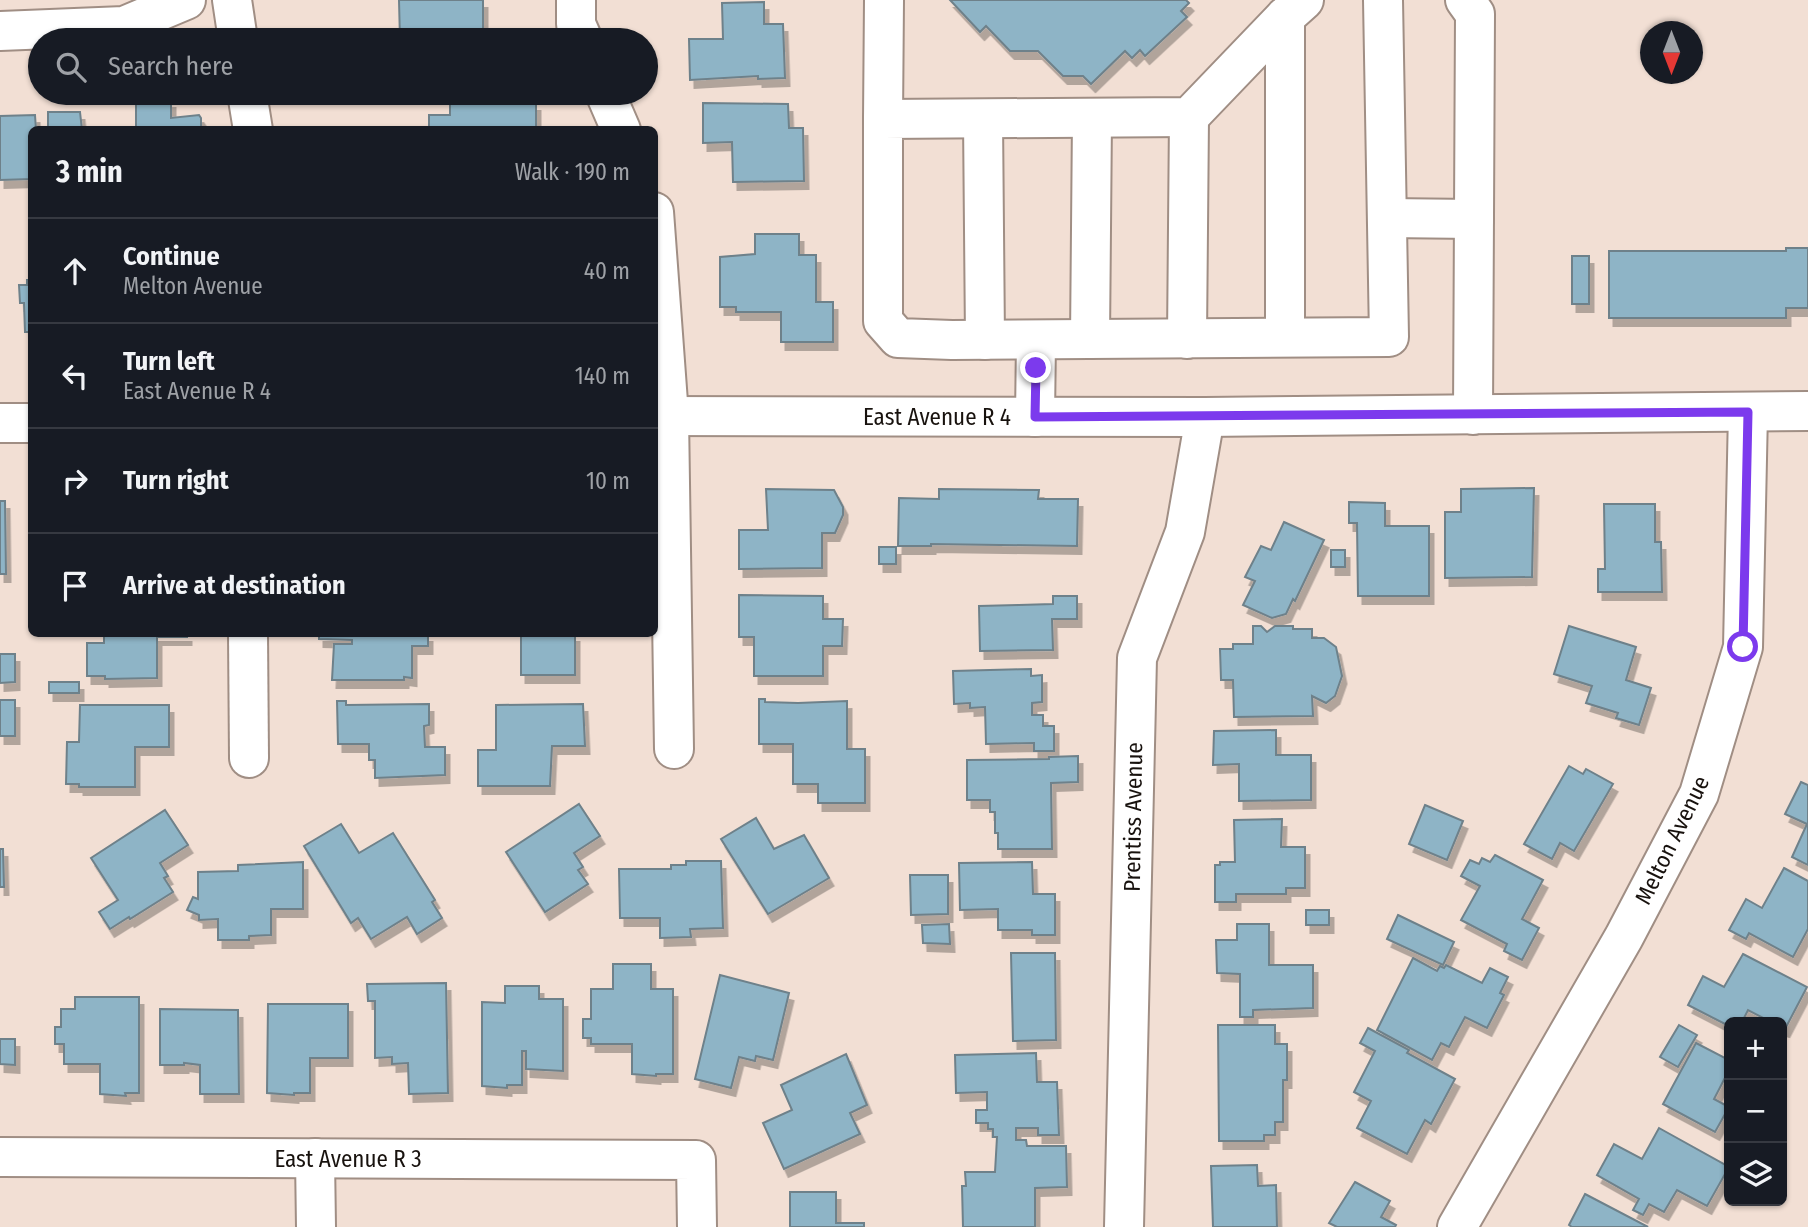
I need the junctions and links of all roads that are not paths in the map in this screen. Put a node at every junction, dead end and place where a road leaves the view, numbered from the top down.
1 (186, 0) edge
2 (232, 0) edge
3 (576, 0) edge
4 (884, 0) edge
5 (1383, 0) edge
6 (1478, 5) edge
7 (1295, 9) edge
8 (74, 28) edge
9 (236, 28) edge
10 (578, 28) edge
11 (28, 30) edge
12 (0, 31) edge
13 (249, 105) edge
14 (610, 105) edge
15 (1189, 117) junction
16 (1092, 118) junction
17 (983, 119) junction
18 (883, 120) junction
19 (252, 126) edge
20 (619, 126) edge
21 (1387, 218) junction
22 (1474, 219) junction
23 (658, 314) edge
24 (1285, 338) junction
25 (1090, 339) junction
26 (1187, 339) junction
27 (985, 340) junction
28 (1036, 340) junction
29 (1808, 411) edge
30 (1748, 412) junction
31 (1473, 415) junction
32 (662, 416) edge
33 (1035, 417) junction
34 (1205, 417) junction
35 (0, 423) edge
36 (28, 423) edge
37 (248, 637) edge
38 (674, 749) dead end
39 (249, 758) dead end
40 (0, 1157) edge
41 (315, 1158) junction
42 (316, 1227) edge
43 (696, 1227) edge
44 (1124, 1227) edge
45 (1457, 1227) edge

1 - 8 street
2 - 9 street
3 - 10 street
4 - 18 street
5 - 21 street
6 - 22 street
7 - 15 street
7 - 24 street
11 - 12 street
13 - 19 street
14 - 20 street
15 - 16 street
15 - 26 street
16 - 17 street
16 - 25 street
17 - 18 street
17 - 27 street
18 - 27 street
21 - 22 street
21 - 24 street
22 - 31 street
23 - 32 street
24 - 26 street
25 - 26 street
25 - 28 street
27 - 28 street
28 - 33 street
29 - 30 street, East Avenue R 4
30 - 31 street, East Avenue R 4
30 - 45 street, Melton Avenue
31 - 34 street, East Avenue R 4
32 - 33 street, East Avenue R 4
32 - 38 street
33 - 34 street, East Avenue R 4
34 - 44 street, Prentiss Avenue
35 - 36 street
37 - 39 street
40 - 41 street, East Avenue R 3
41 - 42 street
41 - 43 street, East Avenue R 3

